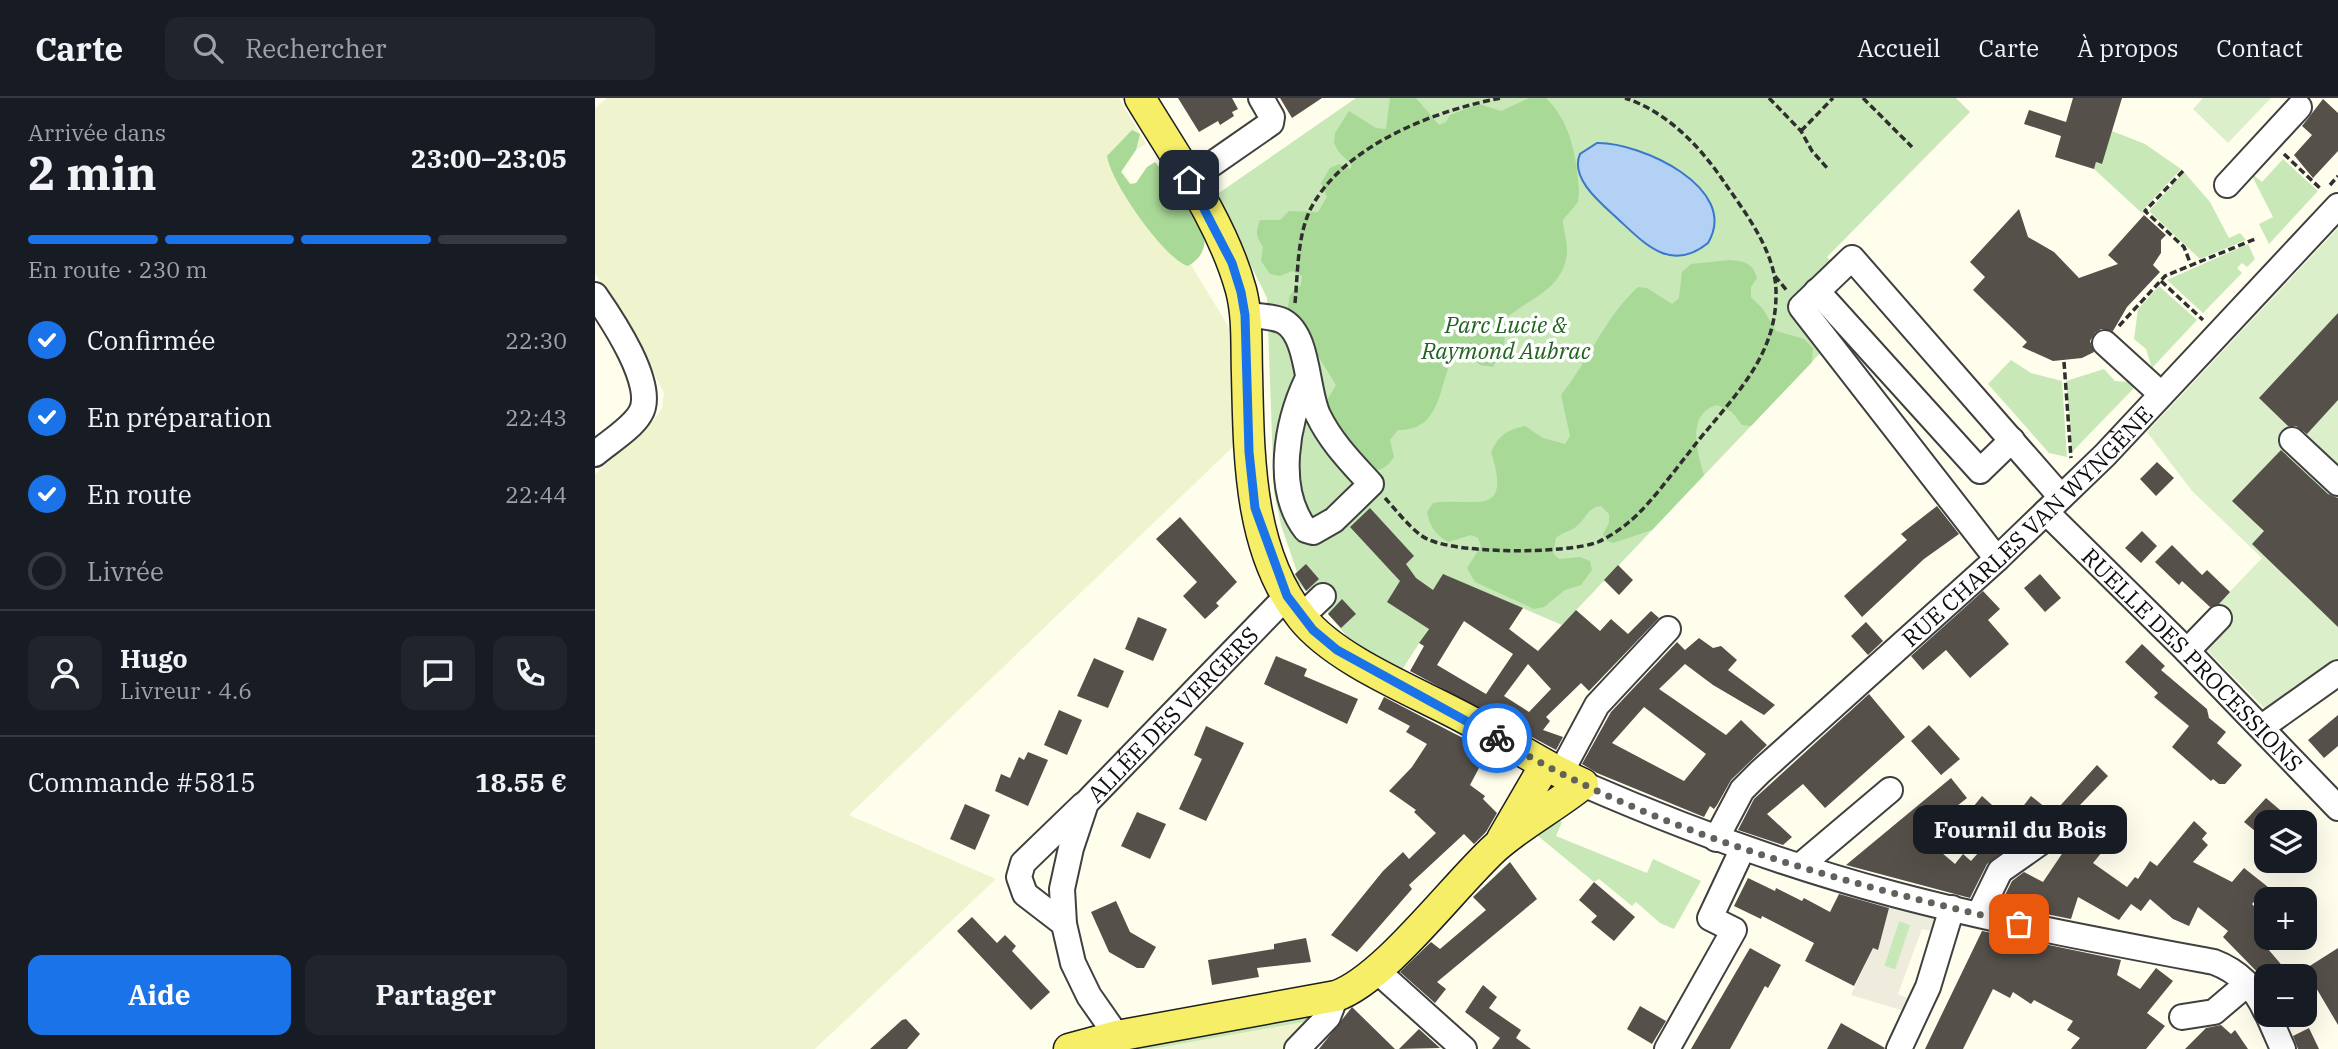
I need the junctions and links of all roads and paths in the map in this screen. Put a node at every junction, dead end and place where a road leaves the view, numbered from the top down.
1 (1140, 98) edge
2 (1261, 98) edge
3 (1501, 98) edge
4 (1625, 98) edge
5 (1769, 98) edge
6 (1833, 98) edge
7 (1863, 98) edge
8 (2299, 107) dead end
9 (1801, 131) junction
10 (2269, 140) junction
11 (1912, 147) dead end
12 (1829, 170) dead end
13 (2183, 171) dead end
14 (1189, 180) junction
15 (2227, 185) dead end
16 (2331, 199) edge
17 (2255, 239) dead end
18 (2191, 265) junction
19 (2161, 281) junction
20 (595, 295) edge
21 (1809, 299) junction
22 (1245, 315) junction
23 (2203, 320) dead end
24 (1293, 330) junction
25 (2111, 335) joint
26 (2064, 362) dead end
27 (1307, 380) junction
28 (2161, 394) junction
29 (2012, 440) junction
30 (2292, 440) dead end
31 (595, 454) edge
32 (2071, 460) dead end
33 (2338, 483) edge
34 (1371, 484) junction
35 (2053, 505) junction
36 (1997, 559) junction
37 (1323, 596) dead end
38 (1294, 606) junction
39 (2219, 618) dead end
40 (1668, 629) dead end
41 (2187, 651) junction
42 (2338, 673) edge
43 (2262, 727) junction
44 (1563, 775) junction
45 (1890, 790) dead end
46 (2336, 802) edge
47 (1086, 803) junction
48 (1716, 839) junction
49 (2044, 841) dead end
50 (1497, 846) junction
51 (1743, 848) junction
52 (1800, 866) junction
53 (1952, 908) junction
54 (1979, 914) junction
55 (1063, 924) junction
56 (1376, 970) junction
57 (2247, 984) junction
58 (2254, 994) edge
59 (1336, 996) junction
60 (2182, 1017) dead end
61 (2273, 1027) edge
62 (1117, 1036) junction
63 (1069, 1049) edge
64 (1297, 1049) edge
65 (1464, 1049) edge
66 (1667, 1049) edge
67 (1899, 1049) edge
68 (2283, 1049) edge

1 - 14 main road
2 - 14 street
3 - 24 path
4 - 34 path
5 - 9 path
6 - 9 path
7 - 11 path
8 - 10 street
9 - 12 path
10 - 15 street
10 - 16 path
13 - 18 path
14 - 22 main road
16 - 28 street, RUE CHARLES VAN WYNGÈNE
17 - 18 path
18 - 19 path
19 - 23 path
19 - 25 path
20 - 31 street
21 - 29 street
21 - 29 street, RUELLE DES PROCESSIONS
21 - 36 street
22 - 24 street
22 - 38 main road
24 - 27 street
25 - 28 street
26 - 32 path
27 - 34 street
27 - 34 street
28 - 35 street, RUE CHARLES VAN WYNGÈNE
29 - 35 street, RUELLE DES PROCESSIONS
30 - 33 street
35 - 36 street, RUE CHARLES VAN WYNGÈNE
35 - 41 street, RUELLE DES PROCESSIONS
36 - 48 street, RUE CHARLES VAN WYNGÈNE
37 - 38 street, ALLÉE DES VERGERS
38 - 44 main road
38 - 47 street, ALLÉE DES VERGERS
39 - 41 street
40 - 44 street
41 - 43 street, RUELLE DES PROCESSIONS
42 - 43 street
43 - 46 street, RUELLE DES PROCESSIONS
44 - 48 street
44 - 50 main road
44 - 50 main road
45 - 52 street
47 - 55 street, ALLÉE DES VERGERS
47 - 55 street
48 - 51 street
49 - 54 street
50 - 56 main road
51 - 52 street
51 - 66 street
52 - 53 street
53 - 54 street
53 - 67 street
54 - 57 street
55 - 62 street, ALLÉE DES VERGERS
56 - 59 main road
56 - 65 street
57 - 58 street
57 - 60 street
59 - 62 main road
59 - 64 street
61 - 68 street
62 - 63 main road

